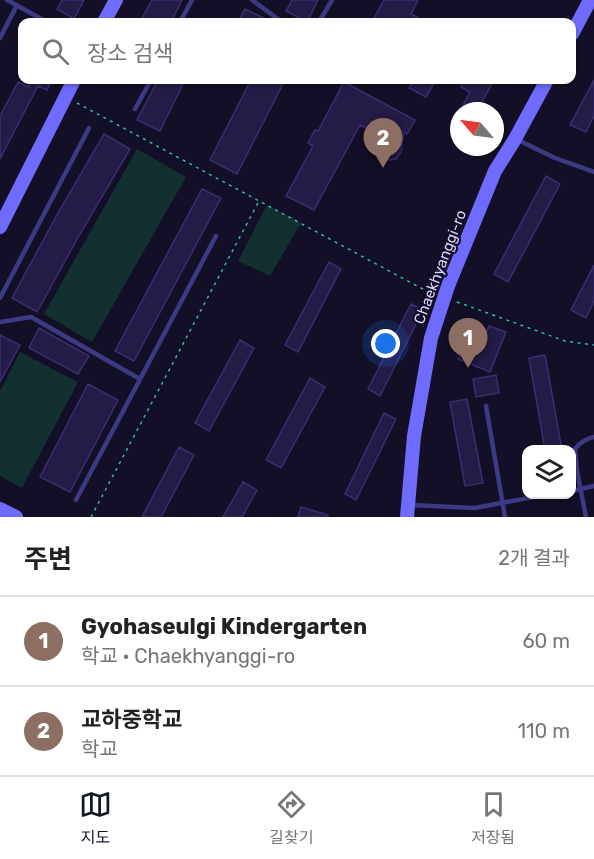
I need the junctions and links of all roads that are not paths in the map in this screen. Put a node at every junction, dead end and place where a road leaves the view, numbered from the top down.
1 (7, 0) edge
2 (116, 0) edge
3 (192, 0) edge
4 (252, 0) edge
5 (267, 0) edge
6 (332, 0) edge
7 (590, 0) edge
8 (17, 5) junction
9 (263, 8) junction
10 (40, 18) edge
11 (106, 18) edge
12 (182, 18) edge
13 (277, 18) edge
14 (321, 18) edge
15 (576, 26) edge
16 (0, 38) edge
17 (73, 84) edge
18 (149, 84) edge
19 (545, 84) edge
20 (135, 110) dead end
21 (89, 128) dead end
22 (515, 139) junction
23 (594, 172) edge
24 (0, 227) edge
25 (216, 236) dead end
26 (0, 298) edge
27 (0, 322) edge
28 (140, 379) junction
29 (486, 406) dead end
30 (594, 437) edge
31 (594, 486) edge
32 (581, 489) junction
33 (576, 490) edge
34 (529, 499) edge
35 (76, 500) dead end
36 (503, 504) junction
37 (0, 509) edge
38 (407, 511) edge
39 (16, 517) edge
40 (505, 517) edge
41 (585, 517) edge

1 - 8 lane
2 - 11 street
3 - 12 lane
4 - 9 lane
5 - 9 lane
6 - 14 lane
7 - 15 street
8 - 10 lane
8 - 16 lane
9 - 13 lane
17 - 24 street
18 - 20 lane
19 - 22 street, Chaekhyanggi-ro
21 - 26 lane
22 - 23 lane
22 - 38 street, Chaekhyanggi-ro
25 - 28 lane
27 - 28 lane
28 - 35 lane
29 - 36 lane
30 - 32 lane
31 - 32 lane
32 - 33 lane
32 - 41 lane
34 - 36 lane
36 - 38 lane
36 - 40 lane
37 - 39 street

